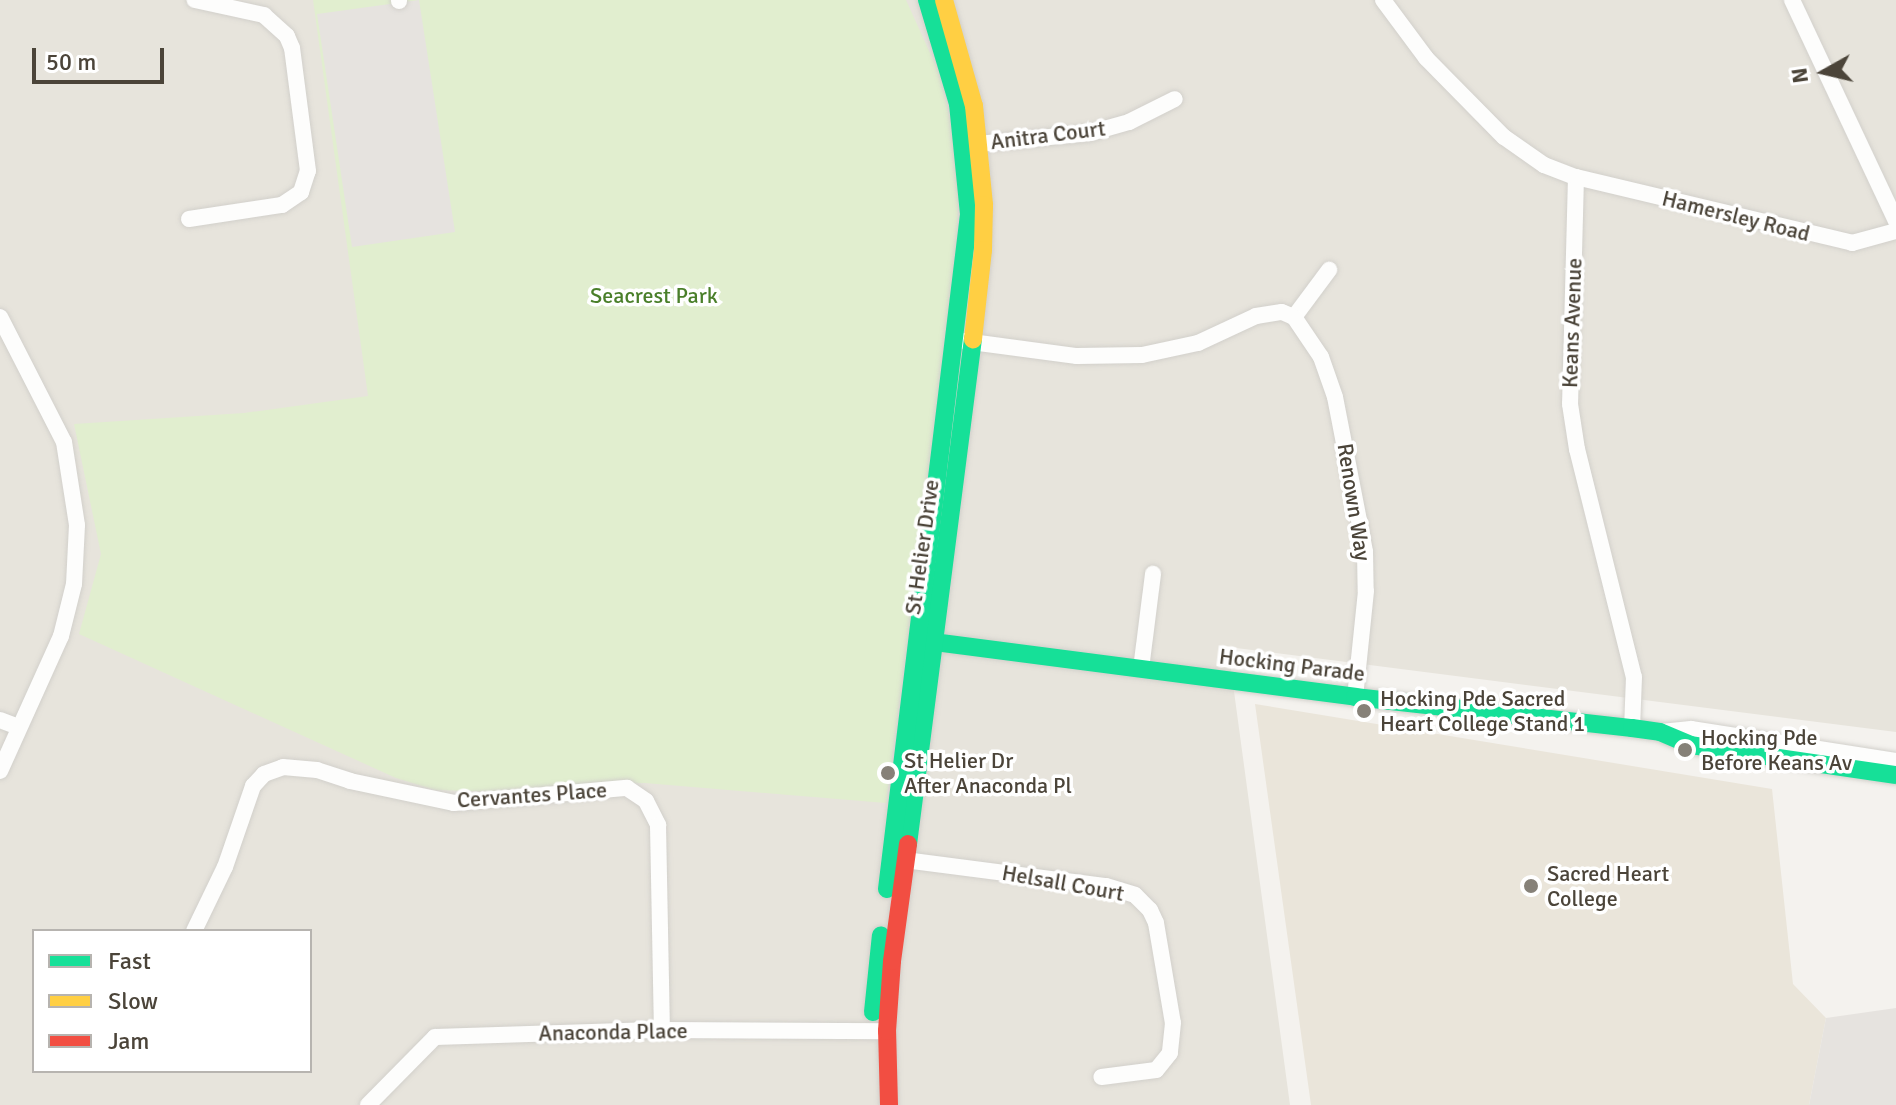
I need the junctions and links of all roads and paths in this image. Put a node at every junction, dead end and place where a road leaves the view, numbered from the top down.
1 (195, 0) edge
2 (927, 0) edge
3 (944, 0) edge
4 (1383, 0) edge
5 (1792, 0) edge
6 (1175, 99) dead end
7 (972, 144) junction
8 (1576, 177) junction
9 (189, 219) dead end
10 (1896, 221) edge
11 (1896, 231) edge
12 (1329, 270) dead end
13 (0, 317) edge
14 (1294, 317) junction
15 (5, 340) edge
16 (964, 341) junction
17 (1153, 574) dead end
18 (925, 641) junction
19 (1141, 669) junction
20 (1355, 697) junction
21 (0, 720) edge
22 (18, 727) junction
23 (1632, 728) junction
24 (1660, 732) junction
25 (1896, 761) edge
26 (0, 771) edge
27 (1896, 775) edge
28 (899, 859) junction
29 (195, 929) edge
30 (662, 1030) junction
31 (880, 1030) junction
32 (1101, 1077) dead end
33 (368, 1105) edge
34 (874, 1105) edge
35 (889, 1105) edge

1 - 9 street
2 - 7 street, St Helier Drive
3 - 7 street, St Helier Drive
4 - 8 street
5 - 10 street
6 - 7 street, Anitra Court
7 - 16 street, St Helier Drive
8 - 11 street, Hamersley Road
8 - 23 street, Keans Avenue
12 - 14 street
13 - 15 street
14 - 16 street
14 - 20 street, Renown Way
15 - 22 street
16 - 18 street, St Helier Drive
17 - 19 street
18 - 19 street, Hocking Parade
18 - 28 street, St Helier Drive
19 - 20 street, Hocking Parade
20 - 23 street, Hocking Parade
21 - 22 street
22 - 26 street
23 - 24 street, Hocking Parade
24 - 25 street, Hocking Parade
24 - 27 street, Hocking Parade
28 - 31 street, St Helier Drive
28 - 32 street, Helsall Court
29 - 30 street, Cervantes Place
30 - 31 street, Anaconda Place
30 - 33 street, Anaconda Place
31 - 34 street, St Helier Drive
31 - 35 street, St Helier Drive

